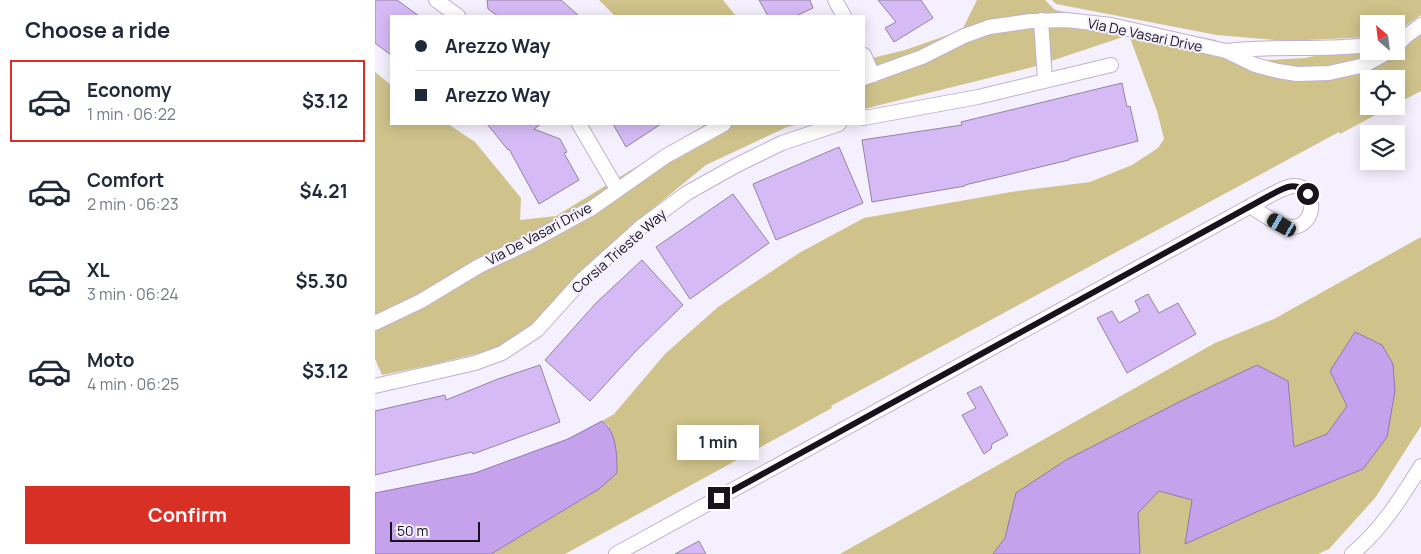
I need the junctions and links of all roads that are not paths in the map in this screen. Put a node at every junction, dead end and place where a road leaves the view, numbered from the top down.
1 (436, 0) edge
2 (835, 0) edge
3 (457, 15) edge
4 (843, 15) edge
5 (1041, 20) junction
6 (1421, 25) edge
7 (1405, 37) edge
8 (1360, 46) edge
9 (1226, 51) junction
10 (865, 59) edge
11 (1374, 60) edge
12 (1111, 65) dead end
13 (869, 76) edge
14 (1045, 80) junction
15 (865, 118) edge
16 (580, 125) edge
17 (722, 125) edge
18 (836, 125) edge
19 (617, 189) junction
20 (1250, 206) dead end
21 (375, 323) edge
22 (375, 386) edge
23 (1421, 466) edge
24 (616, 554) edge
25 (1352, 554) edge

1 - 3 street
2 - 4 street
5 - 9 street, Via De Vasari Drive
5 - 13 street, Via De Vasari Drive
5 - 14 street
6 - 7 street
8 - 9 street, Via De Vasari Drive
9 - 11 street, Via De Vasari Drive
10 - 13 street
12 - 14 street
14 - 15 street
16 - 19 street
17 - 19 street, Via De Vasari Drive
18 - 22 street, Corsia Trieste Way
19 - 21 street, Via De Vasari Drive
20 - 24 street
23 - 25 street

